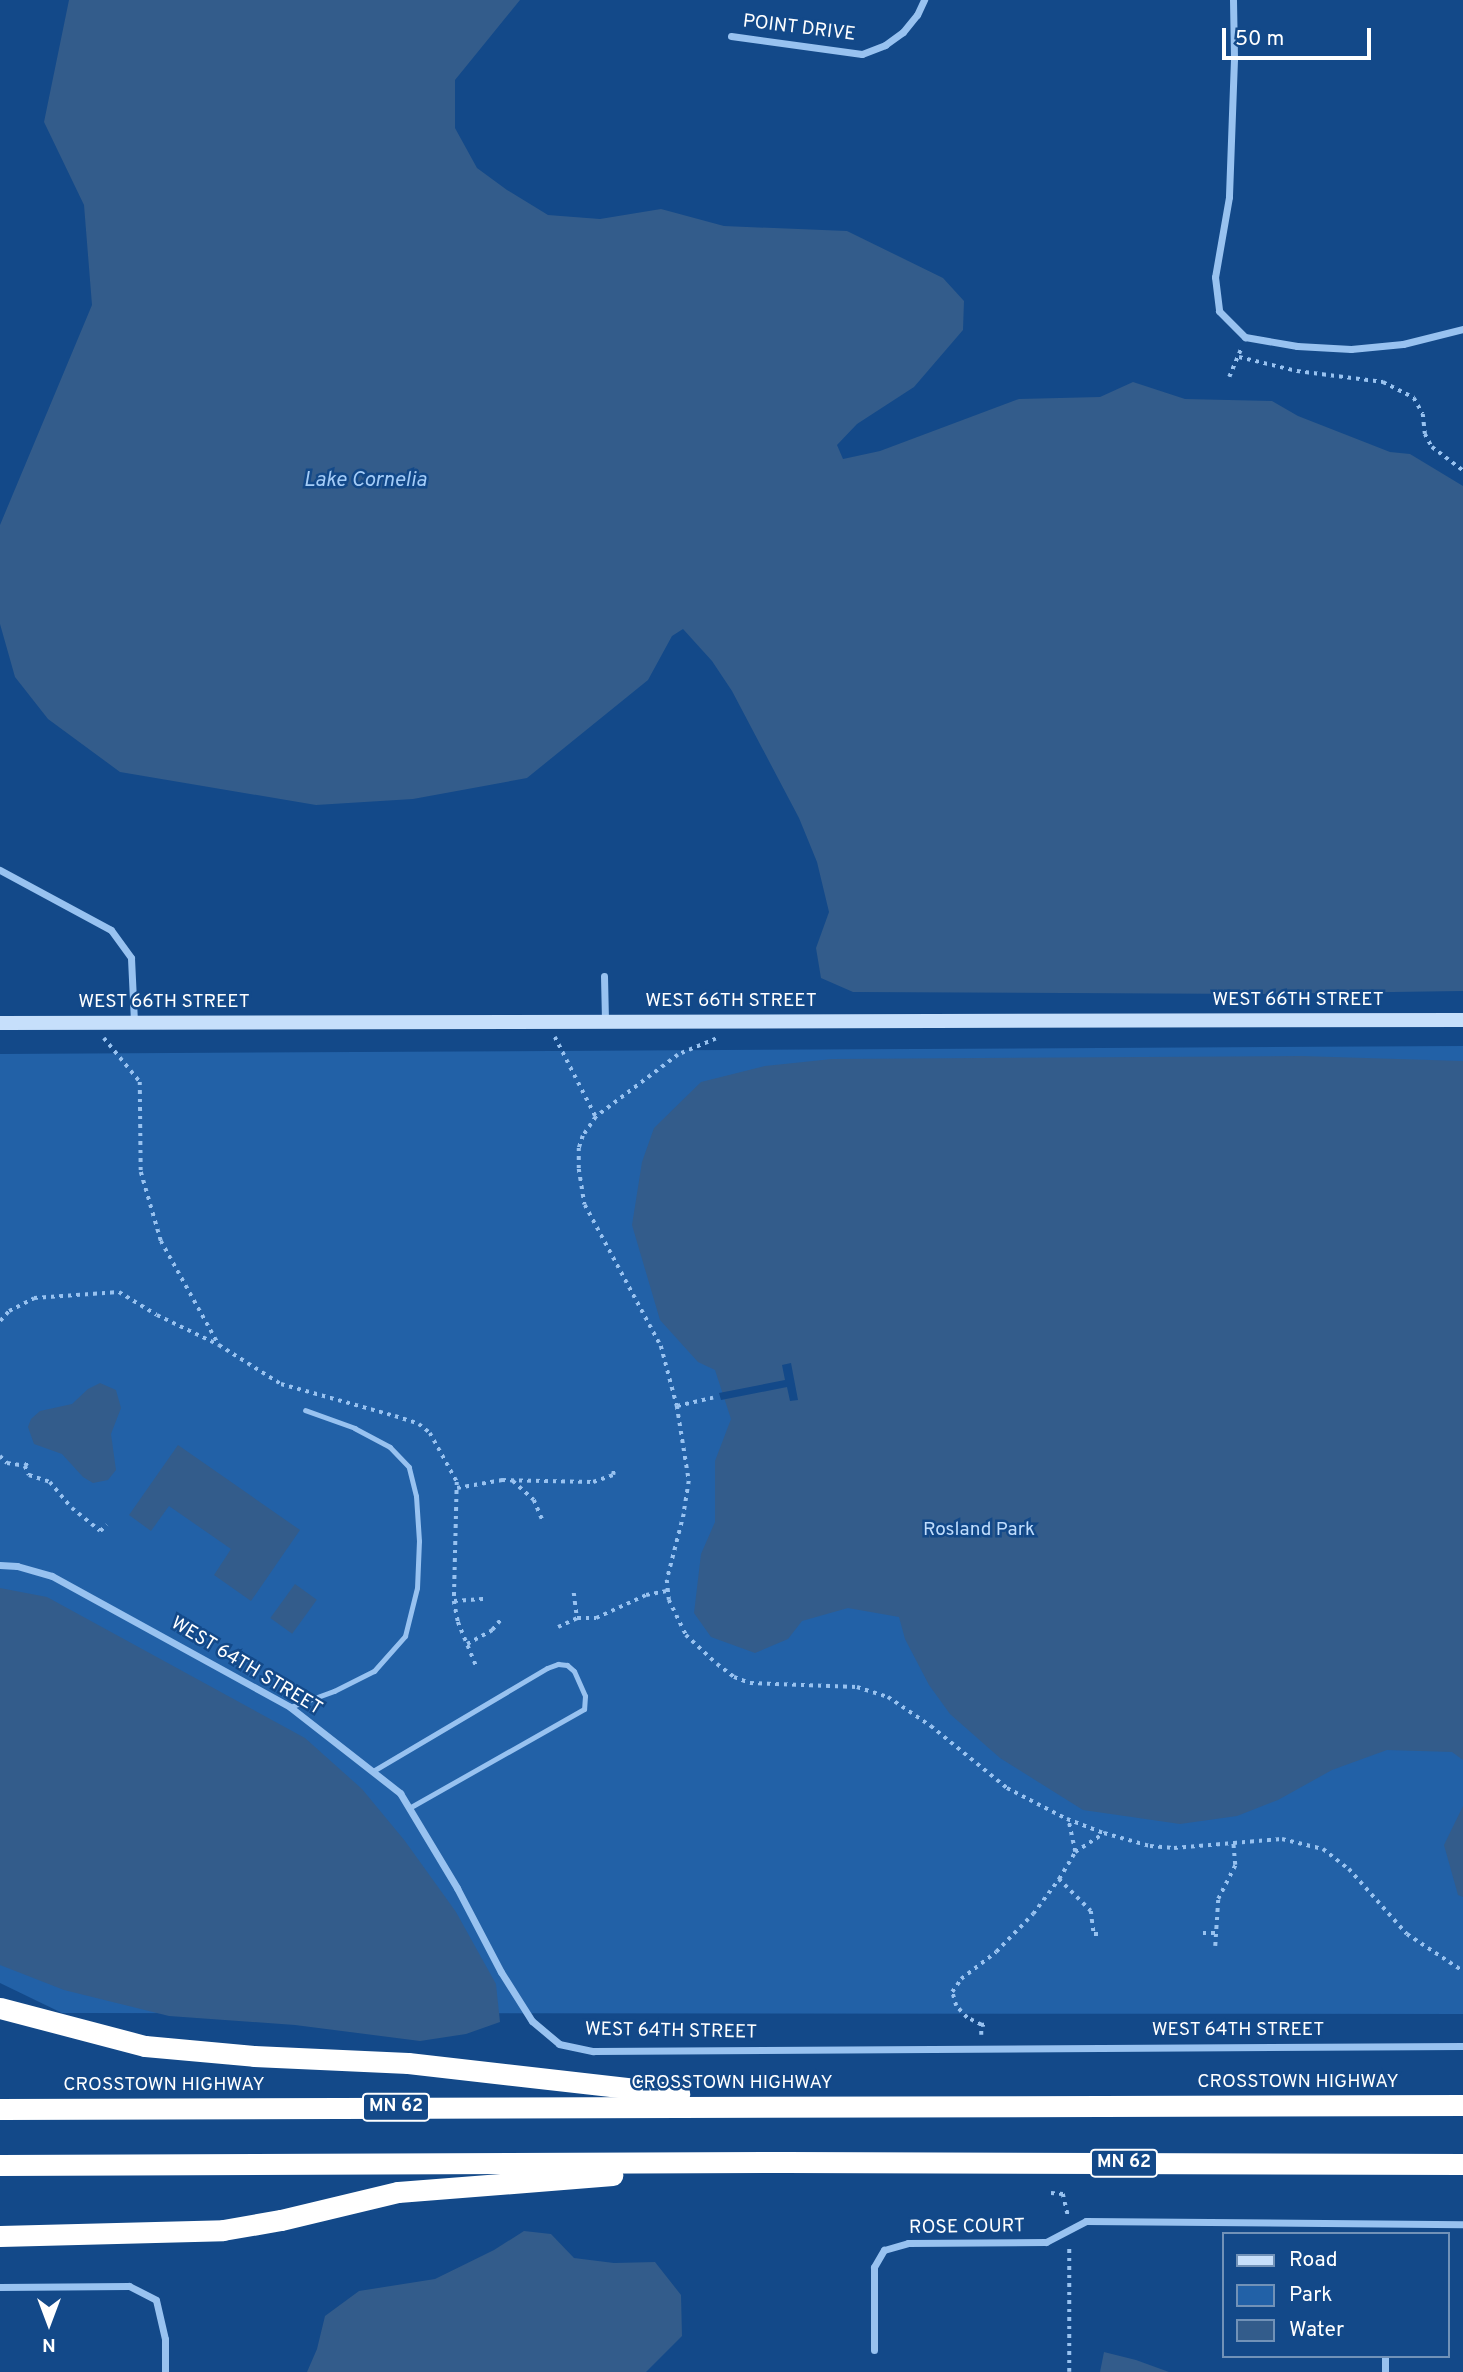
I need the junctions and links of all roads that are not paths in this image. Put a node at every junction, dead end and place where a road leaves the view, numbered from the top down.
1 (924, 0) edge
2 (1233, 0) edge
3 (731, 36) dead end
4 (1463, 329) edge
5 (0, 870) edge
6 (604, 976) dead end
7 (1463, 1020) edge
8 (605, 1021) junction
9 (134, 1022) junction
10 (0, 1023) edge
11 (305, 1410) dead end
12 (0, 1565) edge
13 (290, 1707) junction
14 (373, 1771) junction
15 (409, 1808) junction
16 (0, 2008) edge
17 (1463, 2046) edge
18 (1463, 2105) edge
19 (793, 2107) junction
20 (0, 2109) edge
21 (785, 2162) junction
22 (1463, 2164) edge
23 (0, 2165) edge
24 (1385, 2224) junction
25 (1463, 2224) edge
26 (1385, 2232) edge
27 (0, 2236) edge
28 (0, 2287) edge
29 (874, 2350) dead end
30 (165, 2372) edge

1 - 3 street, POINT DRIVE
2 - 4 street
5 - 9 street
6 - 8 street
7 - 8 street, WEST 66TH STREET
8 - 9 street, WEST 66TH STREET
9 - 10 street, WEST 66TH STREET
11 - 13 lane
12 - 13 street, WEST 64TH STREET
13 - 14 street, WEST 64TH STREET
14 - 15 street, WEST 64TH STREET
14 - 15 lane
15 - 17 street, WEST 64TH STREET
16 - 19 highway
18 - 19 highway, CROSSTOWN HIGHWAY / MN 62
19 - 20 highway, CROSSTOWN HIGHWAY / MN 62
21 - 22 highway, MN 62
21 - 23 highway, MN 62
21 - 27 highway
24 - 25 street
24 - 26 street
24 - 29 street, ROSE COURT
28 - 30 street

